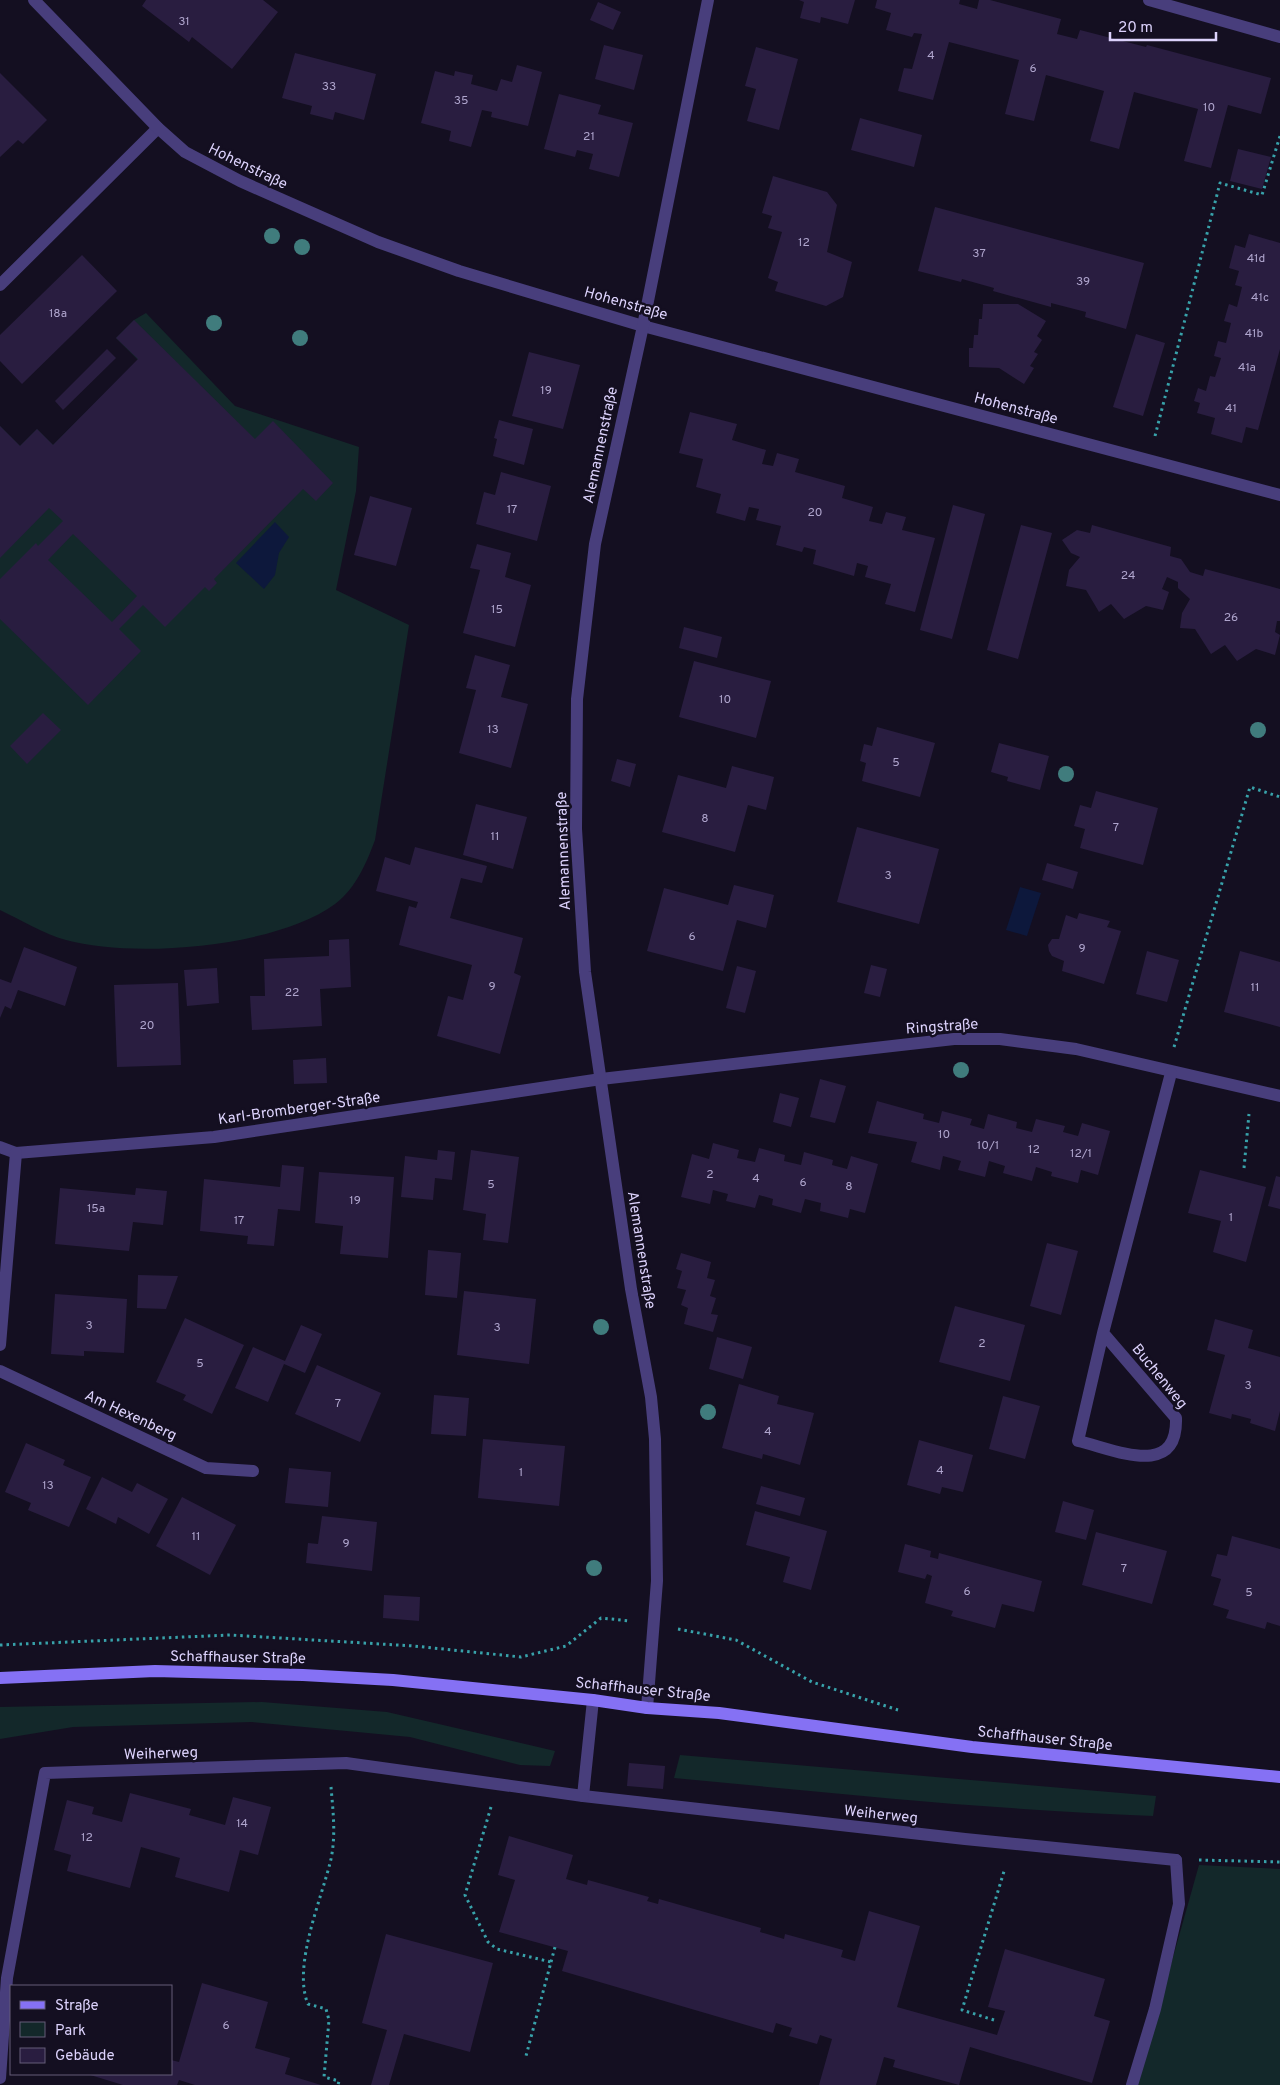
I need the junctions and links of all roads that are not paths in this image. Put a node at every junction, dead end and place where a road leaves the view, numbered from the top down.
1 (34, 0) edge
2 (708, 0) edge
3 (1149, 0) edge
4 (1280, 37) edge
5 (158, 128) junction
6 (0, 285) edge
7 (643, 326) junction
8 (1280, 495) edge
9 (1171, 1072) junction
10 (602, 1079) junction
11 (1280, 1096) edge
12 (0, 1146) edge
13 (16, 1153) junction
14 (1104, 1333) junction
15 (0, 1345) edge
16 (0, 1371) edge
17 (253, 1471) dead end
18 (0, 1678) edge
19 (593, 1700) junction
20 (647, 1708) junction
21 (1280, 1777) edge
22 (583, 1796) junction
23 (0, 2078) edge
24 (1132, 2085) edge

1 - 5 street, Hohenstraße
2 - 7 street, Alemannenstraße
3 - 4 street
5 - 6 street
5 - 7 street, Hohenstraße
7 - 8 street, Hohenstraße
7 - 10 street, Alemannenstraße
9 - 10 street, Ringstraße
9 - 11 street, Ringstraße
9 - 14 street, Buchenweg
10 - 13 street, Karl-Bromberger-Straße
10 - 20 street, Alemannenstraße
12 - 13 street, Karl-Bromberger-Straße
13 - 15 street
14 - 14 street, Buchenweg
16 - 17 street, Am Hexenberg
18 - 19 main road, Schaffhauser Straße
19 - 20 main road, Schaffhauser Straße
19 - 22 street
20 - 21 main road, Schaffhauser Straße
22 - 23 street, Weiherweg
22 - 24 street, Weiherweg

